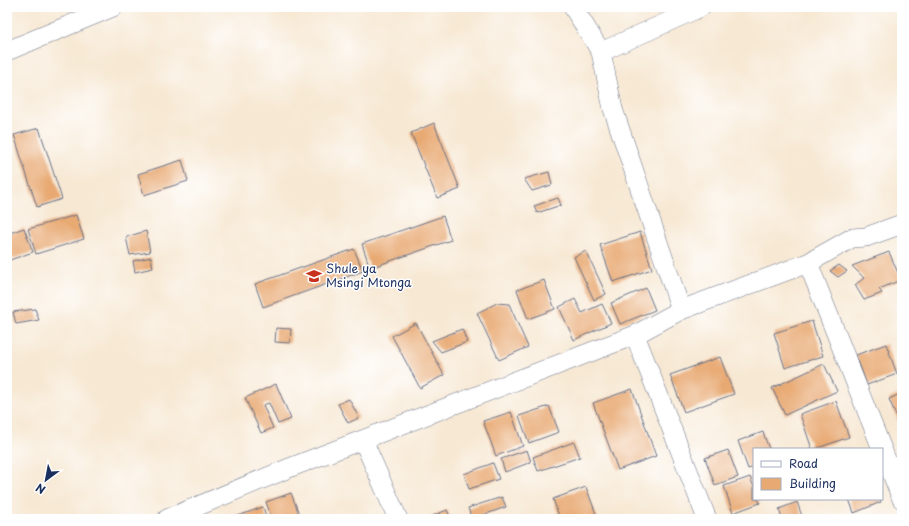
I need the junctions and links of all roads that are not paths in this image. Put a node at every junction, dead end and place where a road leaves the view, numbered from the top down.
1 (113, 7) edge
2 (573, 7) edge
3 (700, 7) edge
4 (7, 51) edge
5 (600, 52) junction
6 (902, 224) edge
7 (808, 263) junction
8 (681, 310) junction
9 (635, 335) junction
10 (363, 440) junction
11 (882, 448) edge
12 (883, 452) edge
13 (902, 499) edge
14 (167, 519) edge
15 (398, 519) edge
16 (707, 519) edge

1 - 4 street
2 - 5 street
3 - 5 street
5 - 8 street
6 - 7 street
7 - 8 street
7 - 11 street
8 - 9 street
9 - 10 street
9 - 16 street
10 - 14 street
10 - 15 street
12 - 13 street

